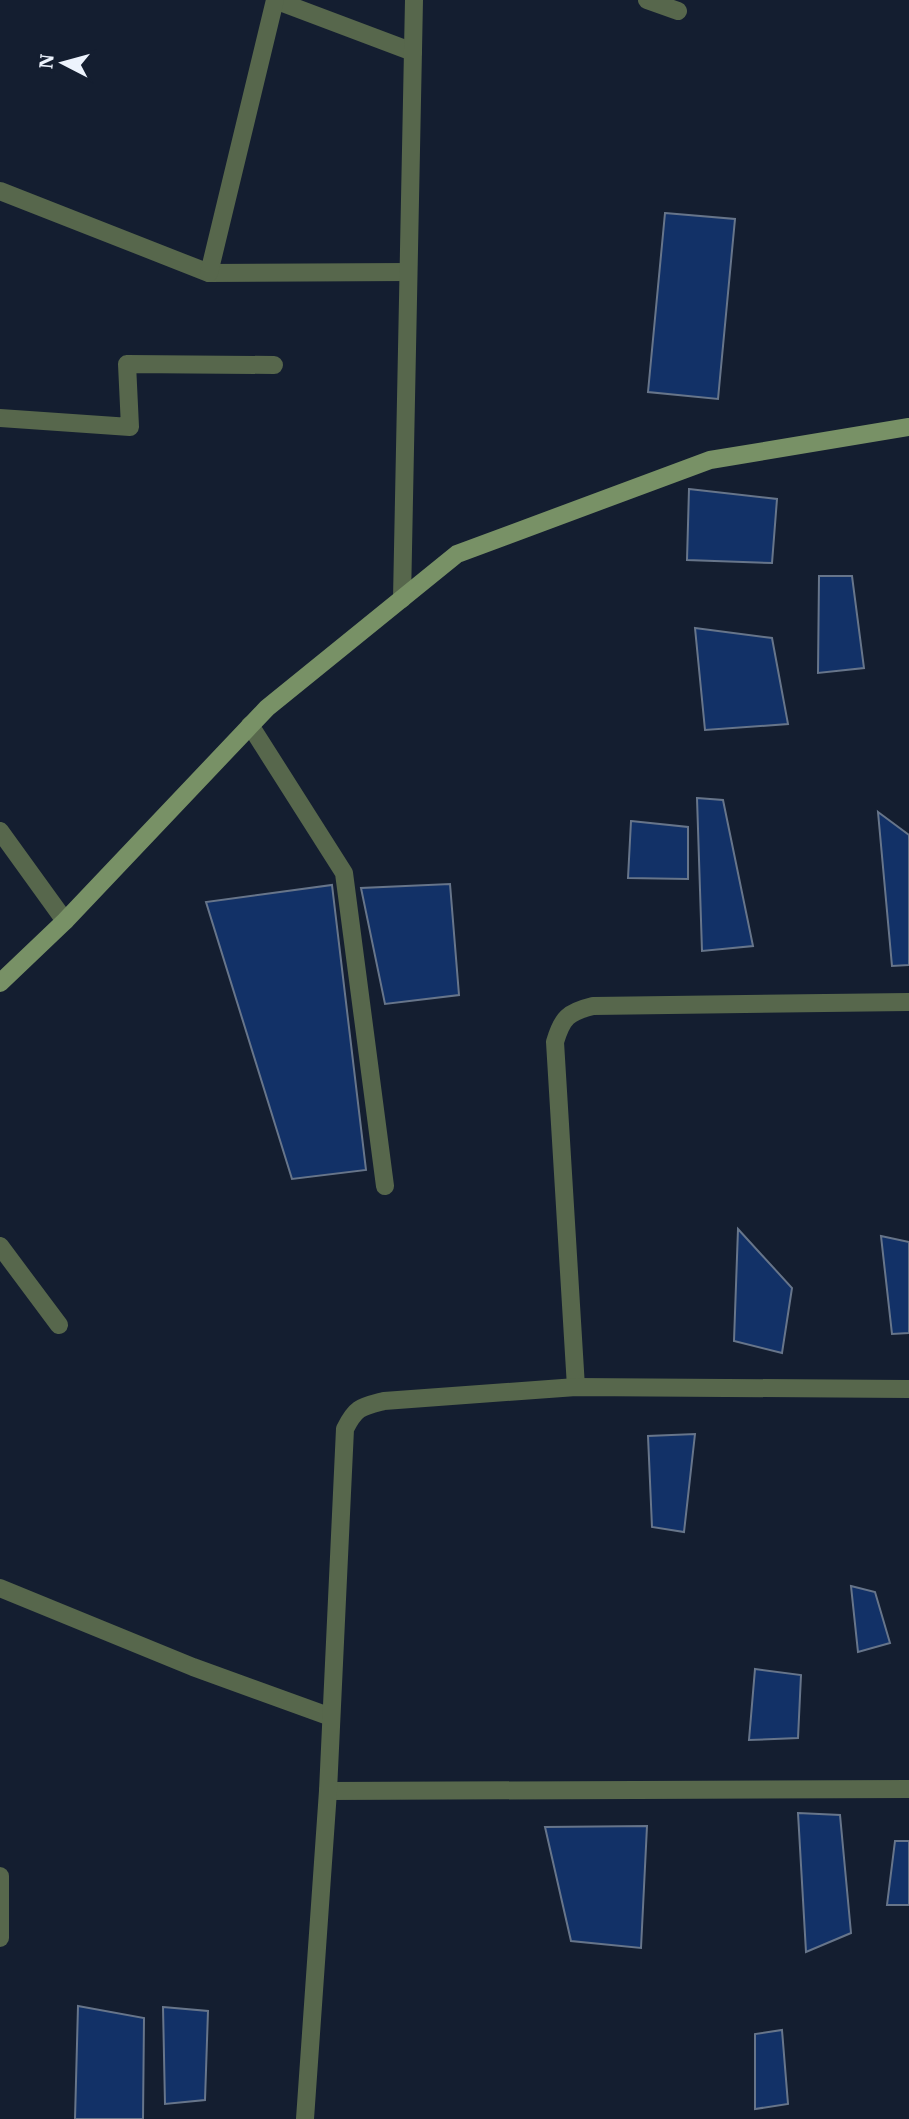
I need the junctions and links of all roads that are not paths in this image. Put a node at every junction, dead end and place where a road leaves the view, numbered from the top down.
1 (275, 0) edge
2 (414, 0) edge
3 (648, 0) edge
4 (678, 12) dead end
5 (412, 52) junction
6 (0, 191) edge
7 (408, 272) junction
8 (209, 273) junction
9 (274, 365) dead end
10 (0, 418) edge
11 (909, 427) edge
12 (402, 599) junction
13 (250, 725) junction
14 (0, 831) edge
15 (65, 921) junction
16 (0, 982) edge
17 (909, 1002) edge
18 (385, 1186) dead end
19 (0, 1246) edge
20 (59, 1325) dead end
21 (576, 1387) junction
22 (909, 1389) edge
23 (0, 1588) edge
24 (331, 1717) junction
25 (909, 1789) edge
26 (328, 1791) junction
27 (0, 1875) edge
28 (0, 1938) edge
29 (305, 2119) edge

1 - 5 street
1 - 8 street
2 - 5 street
3 - 4 street
5 - 7 street
6 - 8 street
7 - 8 street
7 - 12 street
9 - 10 street
11 - 12 main road
12 - 13 main road
13 - 15 main road
13 - 18 street
14 - 15 street
15 - 16 main road
17 - 21 street
19 - 20 street
21 - 22 street
21 - 24 street
23 - 24 street
24 - 26 street
25 - 26 street
26 - 29 street
27 - 28 street

